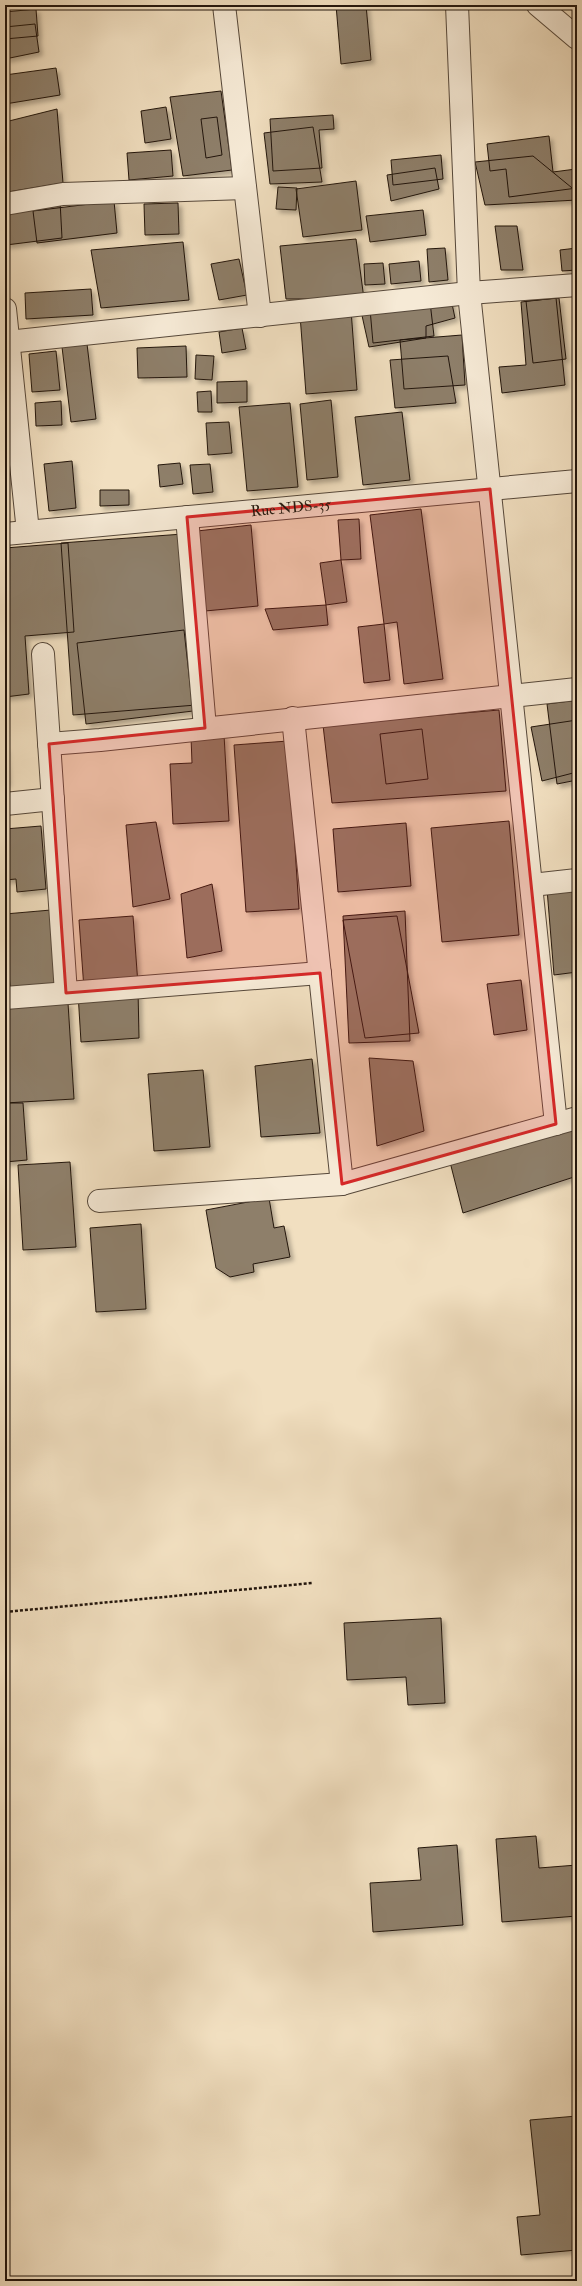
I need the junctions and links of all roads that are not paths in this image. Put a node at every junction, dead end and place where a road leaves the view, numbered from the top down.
1 (224, 5) edge
2 (457, 5) edge
3 (538, 5) edge
4 (577, 38) edge
5 (244, 188) junction
6 (5, 204) edge
7 (577, 285) edge
8 (469, 293) junction
9 (5, 309) edge
10 (260, 316) junction
11 (8, 342) junction
12 (577, 481) edge
13 (490, 489) junction
14 (187, 517) junction
15 (28, 532) junction
16 (5, 534) edge
17 (43, 654) dead end
18 (577, 689) edge
19 (512, 698) junction
20 (293, 718) junction
21 (205, 728) junction
22 (49, 744) junction
23 (53, 799) junction
24 (5, 804) edge
25 (577, 880) edge
26 (532, 885) junction
27 (320, 973) junction
28 (66, 993) junction
29 (5, 998) edge
30 (577, 1118) edge
31 (556, 1124) junction
32 (342, 1184) junction
33 (99, 1201) dead end

1 - 5 street
2 - 8 street
3 - 4 street
5 - 6 street
5 - 10 street
7 - 8 street
8 - 10 street
8 - 13 street
9 - 11 street
10 - 11 street
11 - 15 street
12 - 13 street, Rue NDS-35
13 - 14 street, Rue NDS-35
13 - 19 street
14 - 15 street, Rue NDS-35
14 - 21 street
15 - 16 street, Rue NDS-35
17 - 22 street
18 - 19 street
19 - 20 street
19 - 26 street
20 - 21 street
20 - 27 street
21 - 22 street
22 - 23 street
23 - 24 street
23 - 28 street
25 - 26 street
26 - 31 street
27 - 28 street
27 - 32 street
28 - 29 street
30 - 31 street
31 - 32 street
32 - 33 street

